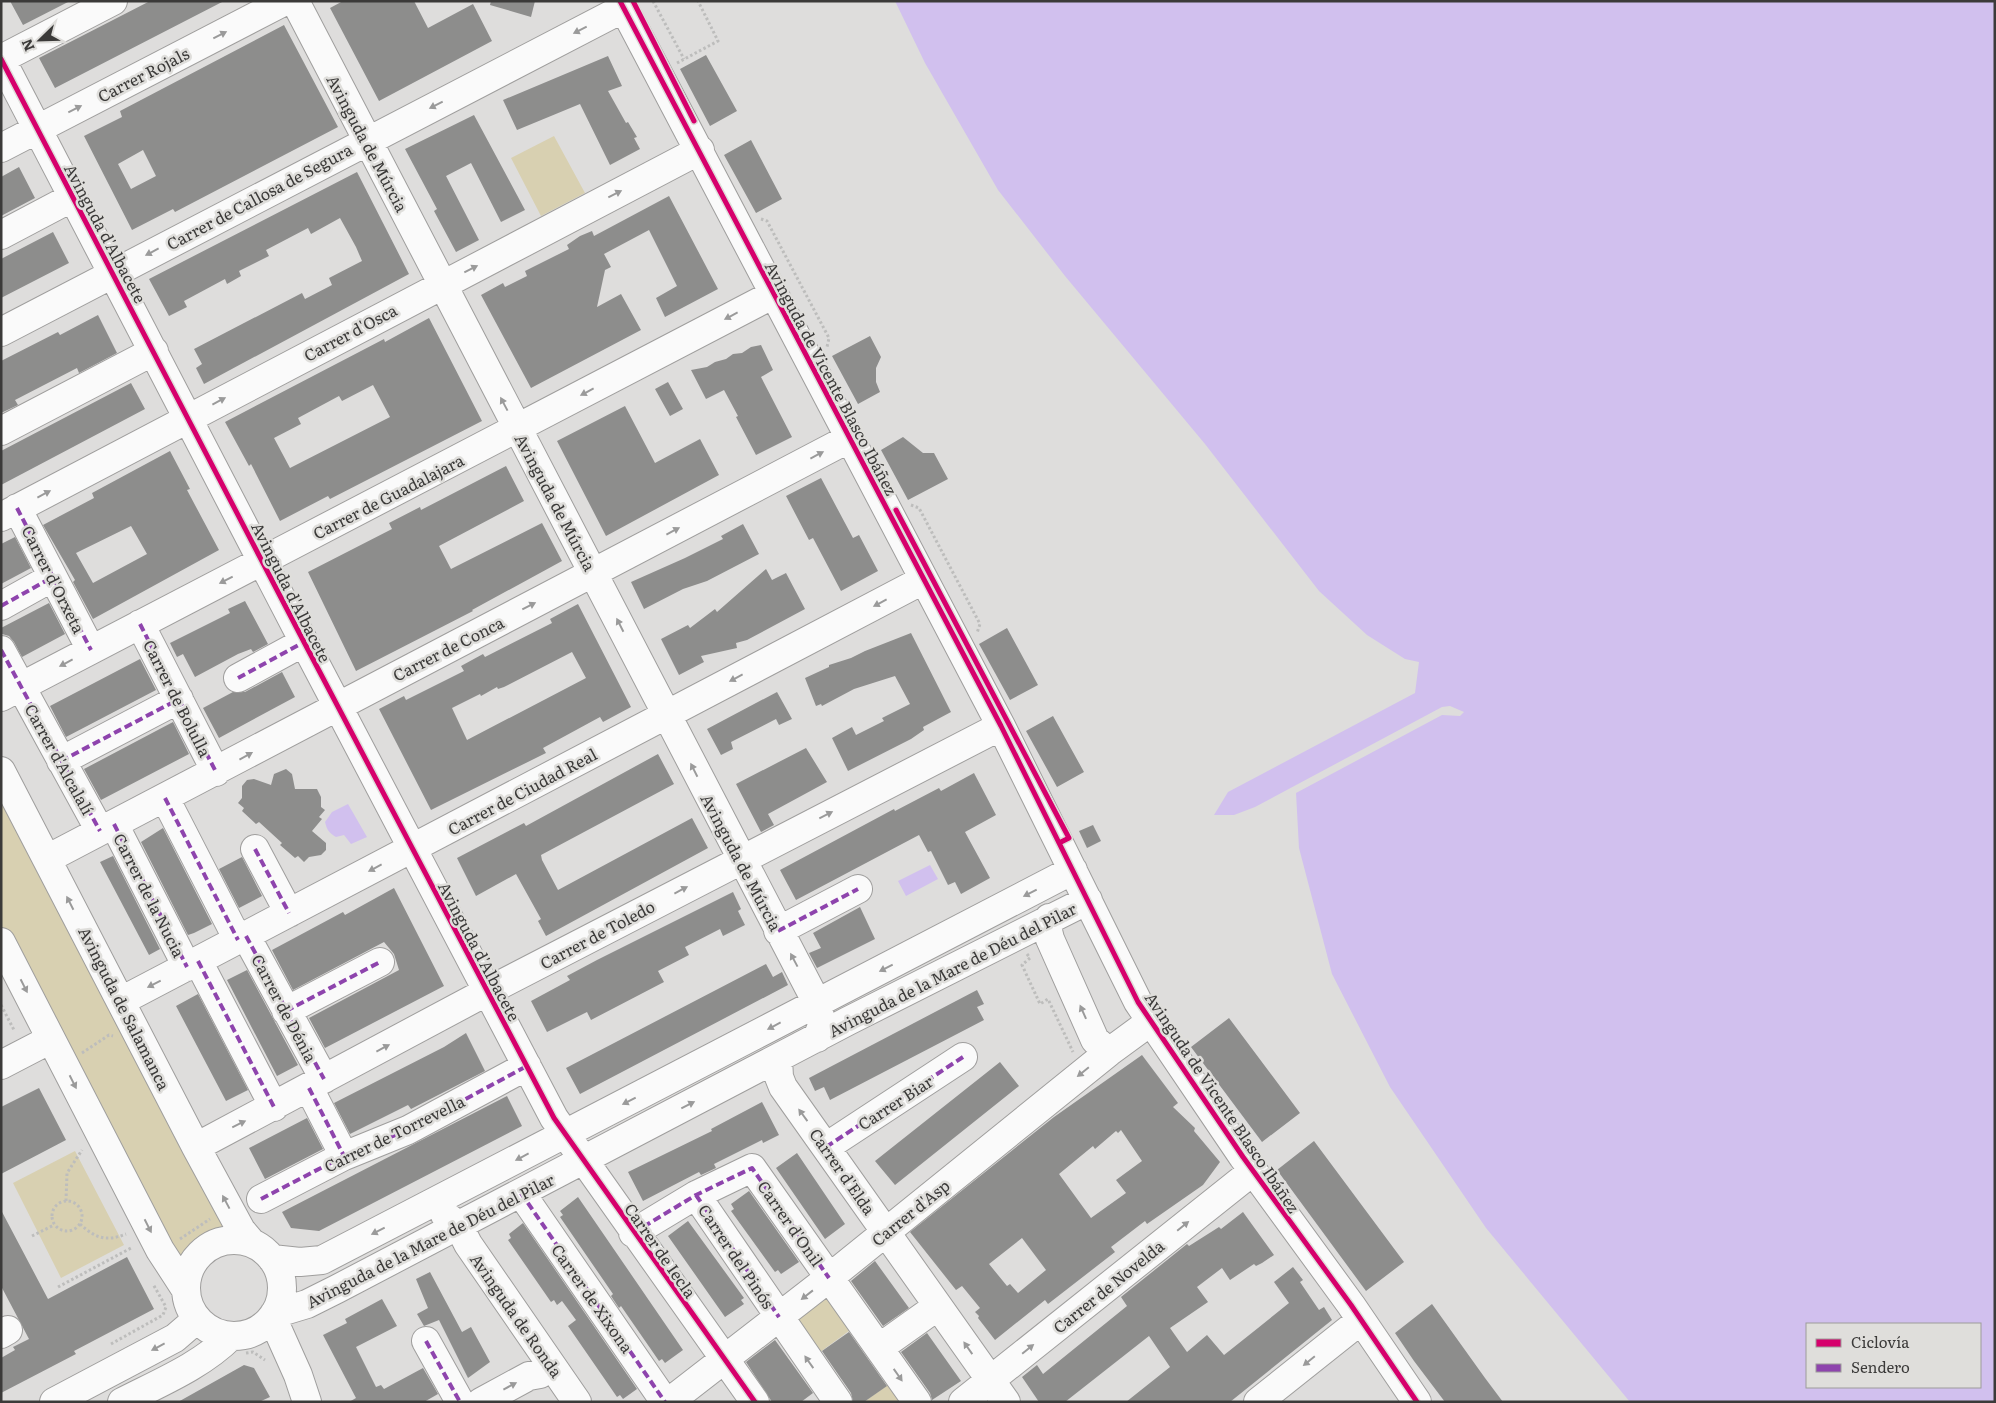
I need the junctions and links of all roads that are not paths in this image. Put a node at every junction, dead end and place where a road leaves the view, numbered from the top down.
1 (113, 1) edge
2 (285, 1) edge
3 (294, 1) edge
4 (622, 4) edge
5 (1, 59) edge
6 (38, 129) junction
7 (366, 140) junction
8 (1, 148) edge
9 (700, 150) junction
10 (73, 197) junction
11 (1, 235) edge
12 (113, 272) junction
13 (442, 284) junction
14 (774, 294) junction
15 (1, 332) edge
16 (154, 352) junction
17 (188, 417) junction
18 (517, 428) junction
19 (1, 431) edge
20 (850, 438) junction
21 (9, 512) edge
22 (262, 561) junction
23 (592, 572) junction
24 (53, 577) junction
25 (923, 580) junction
26 (1, 606) edge
27 (140, 624) junction
28 (304, 642) junction
29 (1, 650) edge
30 (91, 650) junction
31 (238, 678) dead end
32 (11, 692) edge
33 (179, 699) junction
34 (337, 705) junction
35 (666, 715) junction
36 (1000, 726) junction
37 (61, 761) junction
38 (1, 771) edge
39 (216, 772) junction
40 (165, 798) junction
41 (107, 828) junction
42 (413, 848) junction
43 (254, 849) dead end
44 (48, 859) junction
45 (740, 859) junction
46 (1073, 870) junction
47 (858, 889) dead end
48 (1088, 900) junction
49 (289, 913) junction
50 (1049, 918) junction
51 (778, 930) junction
52 (242, 938) junction
53 (1, 942) edge
54 (380, 962) dead end
55 (192, 964) junction
56 (488, 991) junction
57 (121, 1001) junction
58 (817, 1003) junction
59 (286, 1011) junction
60 (1150, 1022) junction
61 (817, 1038) junction
62 (51, 1039) junction
63 (1109, 1052) junction
64 (963, 1057) dead end
65 (778, 1058) junction
66 (1, 1065) edge
67 (527, 1066) junction
68 (316, 1084) junction
69 (274, 1107) junction
70 (566, 1134) junction
71 (196, 1147) junction
72 (826, 1147) junction
73 (344, 1156) junction
74 (583, 1160) junction
75 (1253, 1171) junction
76 (521, 1193) junction
77 (696, 1195) junction
78 (261, 1199) dead end
79 (433, 1204) junction
80 (449, 1231) junction
81 (886, 1231) junction
82 (633, 1233) junction
83 (262, 1251) junction
84 (829, 1278) junction
85 (186, 1290) junction
86 (307, 1304) junction
87 (938, 1306) junction
88 (273, 1316) junction
89 (778, 1317) junction
90 (197, 1319) junction
91 (1366, 1328) junction
92 (240, 1335) junction
93 (426, 1341) dead end
94 (879, 1348) junction
95 (724, 1360) junction
96 (540, 1374) junction
97 (990, 1380) junction
98 (302, 1388) edge
99 (827, 1398) edge
100 (54, 1402) edge
101 (122, 1402) edge
102 (460, 1402) edge
103 (481, 1402) edge
104 (558, 1402) edge
105 (578, 1402) edge
106 (665, 1402) edge
107 (669, 1402) edge
108 (755, 1402) edge
109 (917, 1402) edge
110 (963, 1402) edge
111 (1006, 1402) edge
112 (1258, 1402) edge
113 (1288, 1402) edge
114 (1417, 1402) edge

1 - 5 street
6 -> 2 street, Carrer Rojals
3 - 7 street, Avinguda de Múrcia
4 -> 7 street, Carrer de Callosa de Segura
4 - 9 street, Avinguda de Vicente Blasco Ibáñez
5 - 6 street, Avinguda d'Albacete
6 - 8 street, Carrer Rojals
6 - 10 street, Avinguda d'Albacete
7 -> 12 street, Carrer de Callosa de Segura
7 - 13 street, Avinguda de Múrcia
13 -> 9 street, Carrer d'Osca
9 - 14 street, Avinguda de Vicente Blasco Ibáñez
10 - 11 street
10 - 12 street, Avinguda d'Albacete
12 - 15 street, Carrer de Callosa de Segura
12 - 16 street, Avinguda d'Albacete
17 -> 13 street, Carrer d'Osca
18 -> 13 street, Avinguda de Múrcia
14 -> 18 street, Carrer de Guadalajara
14 - 20 street, Avinguda de Vicente Blasco Ibáñez
16 - 17 street, Avinguda d'Albacete
16 - 19 street
21 -> 17 street, Carrer d'Osca
17 - 22 street, Avinguda d'Albacete
18 - 22 street, Carrer de Guadalajara
18 - 23 street, Avinguda de Múrcia
23 -> 20 street, Carrer de Conca
20 - 25 street, Avinguda de Vicente Blasco Ibáñez
21 - 24 street, Carrer d'Orxeta
22 -> 27 street, Carrer de Guadalajara
22 - 28 street, Avinguda d'Albacete
34 -> 23 street, Carrer de Conca
35 -> 23 street, Avinguda de Múrcia
24 - 26 street
24 - 30 street, Carrer d'Orxeta
25 -> 35 street, Carrer de Ciudad Real
25 - 36 street, Avinguda de Vicente Blasco Ibáñez
27 - 30 street, Carrer de Guadalajara
27 - 33 street, Carrer de Bolulla
28 - 31 street
28 - 34 street, Avinguda d'Albacete
29 - 32 street, Carrer d'Alcalalí
30 -> 32 street, Carrer de Guadalajara
32 - 37 street, Carrer d'Alcalalí
33 - 37 street
33 - 39 street, Carrer de Bolulla
39 -> 34 street, Carrer de Conca
34 - 42 street, Avinguda d'Albacete
35 - 42 street, Carrer de Ciudad Real
45 -> 35 street, Avinguda de Múrcia
45 -> 36 street, Carrer de Toledo
36 - 46 street, Avinguda de Vicente Blasco Ibáñez
37 - 41 street, Carrer d'Alcalalí
38 - 44 street, Avinguda de Salamanca
39 - 40 street, Carrer de Conca
40 - 41 street, Carrer de Conca
40 - 52 street, Carrer de Dénia
41 - 44 street, Carrer de Conca
41 - 55 street, Carrer de la Nucia
42 -> 49 street, Carrer de Ciudad Real
42 - 56 street, Avinguda d'Albacete
43 - 49 street
57 -> 44 street, Avinguda de Salamanca
45 - 51 street, Avinguda de Múrcia
56 -> 45 street, Carrer de Toledo
46 - 48 street, Avinguda de Vicente Blasco Ibáñez
46 -> 58 street, Avinguda de la Mare de Déu del Pilar
47 - 51 street
48 - 50 street, Avinguda de la Mare de Déu del Pilar
48 - 60 street, Avinguda de Vicente Blasco Ibáñez
49 - 52 street, Carrer de Ciudad Real
50 - 61 street, Avinguda de la Mare de Déu del Pilar
63 -> 50 street
58 -> 51 street, Avinguda de Múrcia
52 - 55 street, Carrer de Ciudad Real
52 - 59 street, Carrer de Dénia
53 -> 62 street
54 - 59 street
55 -> 57 street, Carrer de Ciudad Real
55 - 69 street, Carrer de la Nucia
56 - 67 street, Avinguda d'Albacete
68 -> 56 street, Carrer de Toledo
57 - 71 street, Avinguda de Salamanca
58 - 61 street, Avinguda de la Mare de Déu del Pilar
58 -> 70 street, Avinguda de la Mare de Déu del Pilar
59 - 68 street, Carrer de Dénia
60 - 63 street, Carrer d'Asp
60 - 75 street, Avinguda de Vicente Blasco Ibáñez
61 - 65 street, Avinguda de la Mare de Déu del Pilar
62 - 66 street
62 -> 85 street
63 -> 81 street, Carrer d'Asp
64 - 72 street, Carrer Biar
72 -> 65 street, Carrer d'Elda
74 -> 65 street, Avinguda de la Mare de Déu del Pilar
67 - 70 street, Avinguda d'Albacete
67 - 73 street, Carrer de Torrevella
68 - 69 street, Carrer de Toledo
68 - 73 street, Carrer de Dénia
71 -> 69 street, Carrer de Toledo
70 - 74 street
70 -> 79 street, Avinguda de la Mare de Déu del Pilar
83 -> 71 street, Avinguda de Salamanca
72 - 81 street, Carrer d'Elda
73 - 78 street, Carrer de Torrevella
74 - 76 street, Avinguda de la Mare de Déu del Pilar
74 - 82 street, Carrer de Iecla
75 - 91 street, Avinguda de Vicente Blasco Ibáñez
97 -> 75 street, Carrer de Novelda
76 - 80 street, Avinguda de la Mare de Déu del Pilar
76 - 106 street, Carrer de Xixona
77 - 82 street
77 - 84 street, Carrer d'Onil
77 - 89 street, Carrer del Pinós
79 - 80 street
79 -> 83 street, Avinguda de la Mare de Déu del Pilar
80 - 86 street, Avinguda de la Mare de Déu del Pilar
80 - 96 street, Avinguda de Ronda
80 - 105 street, Avinguda de Ronda
81 - 84 street, Carrer d'Asp
81 - 87 street, Carrer d'Elda
82 - 95 street, Carrer de Iecla
83 - 85 street
83 - 88 street
84 -> 89 street, Carrer d'Asp
84 - 94 street, Carrer d'Onil
85 - 90 street
86 - 88 street, Avinguda de la Mare de Déu del Pilar
86 - 98 street
87 - 94 street
97 -> 87 street, Carrer d'Elda
88 - 92 street
88 - 98 street
89 - 95 street, Carrer d'Asp
99 -> 89 street, Carrer del Pinós
90 - 92 street
90 -> 100 street
91 -> 112 street
91 - 113 street
91 - 114 street, Avinguda de Vicente Blasco Ibáñez
92 - 98 street
92 - 101 street
93 - 102 street
94 -> 109 street, Carrer d'Onil
95 - 107 street, Carrer d'Asp
95 - 108 street, Carrer de Iecla
103 -> 96 street
96 - 104 street, Avinguda de Ronda
97 - 110 street, Carrer de Novelda
97 - 111 street, Carrer d'Elda

